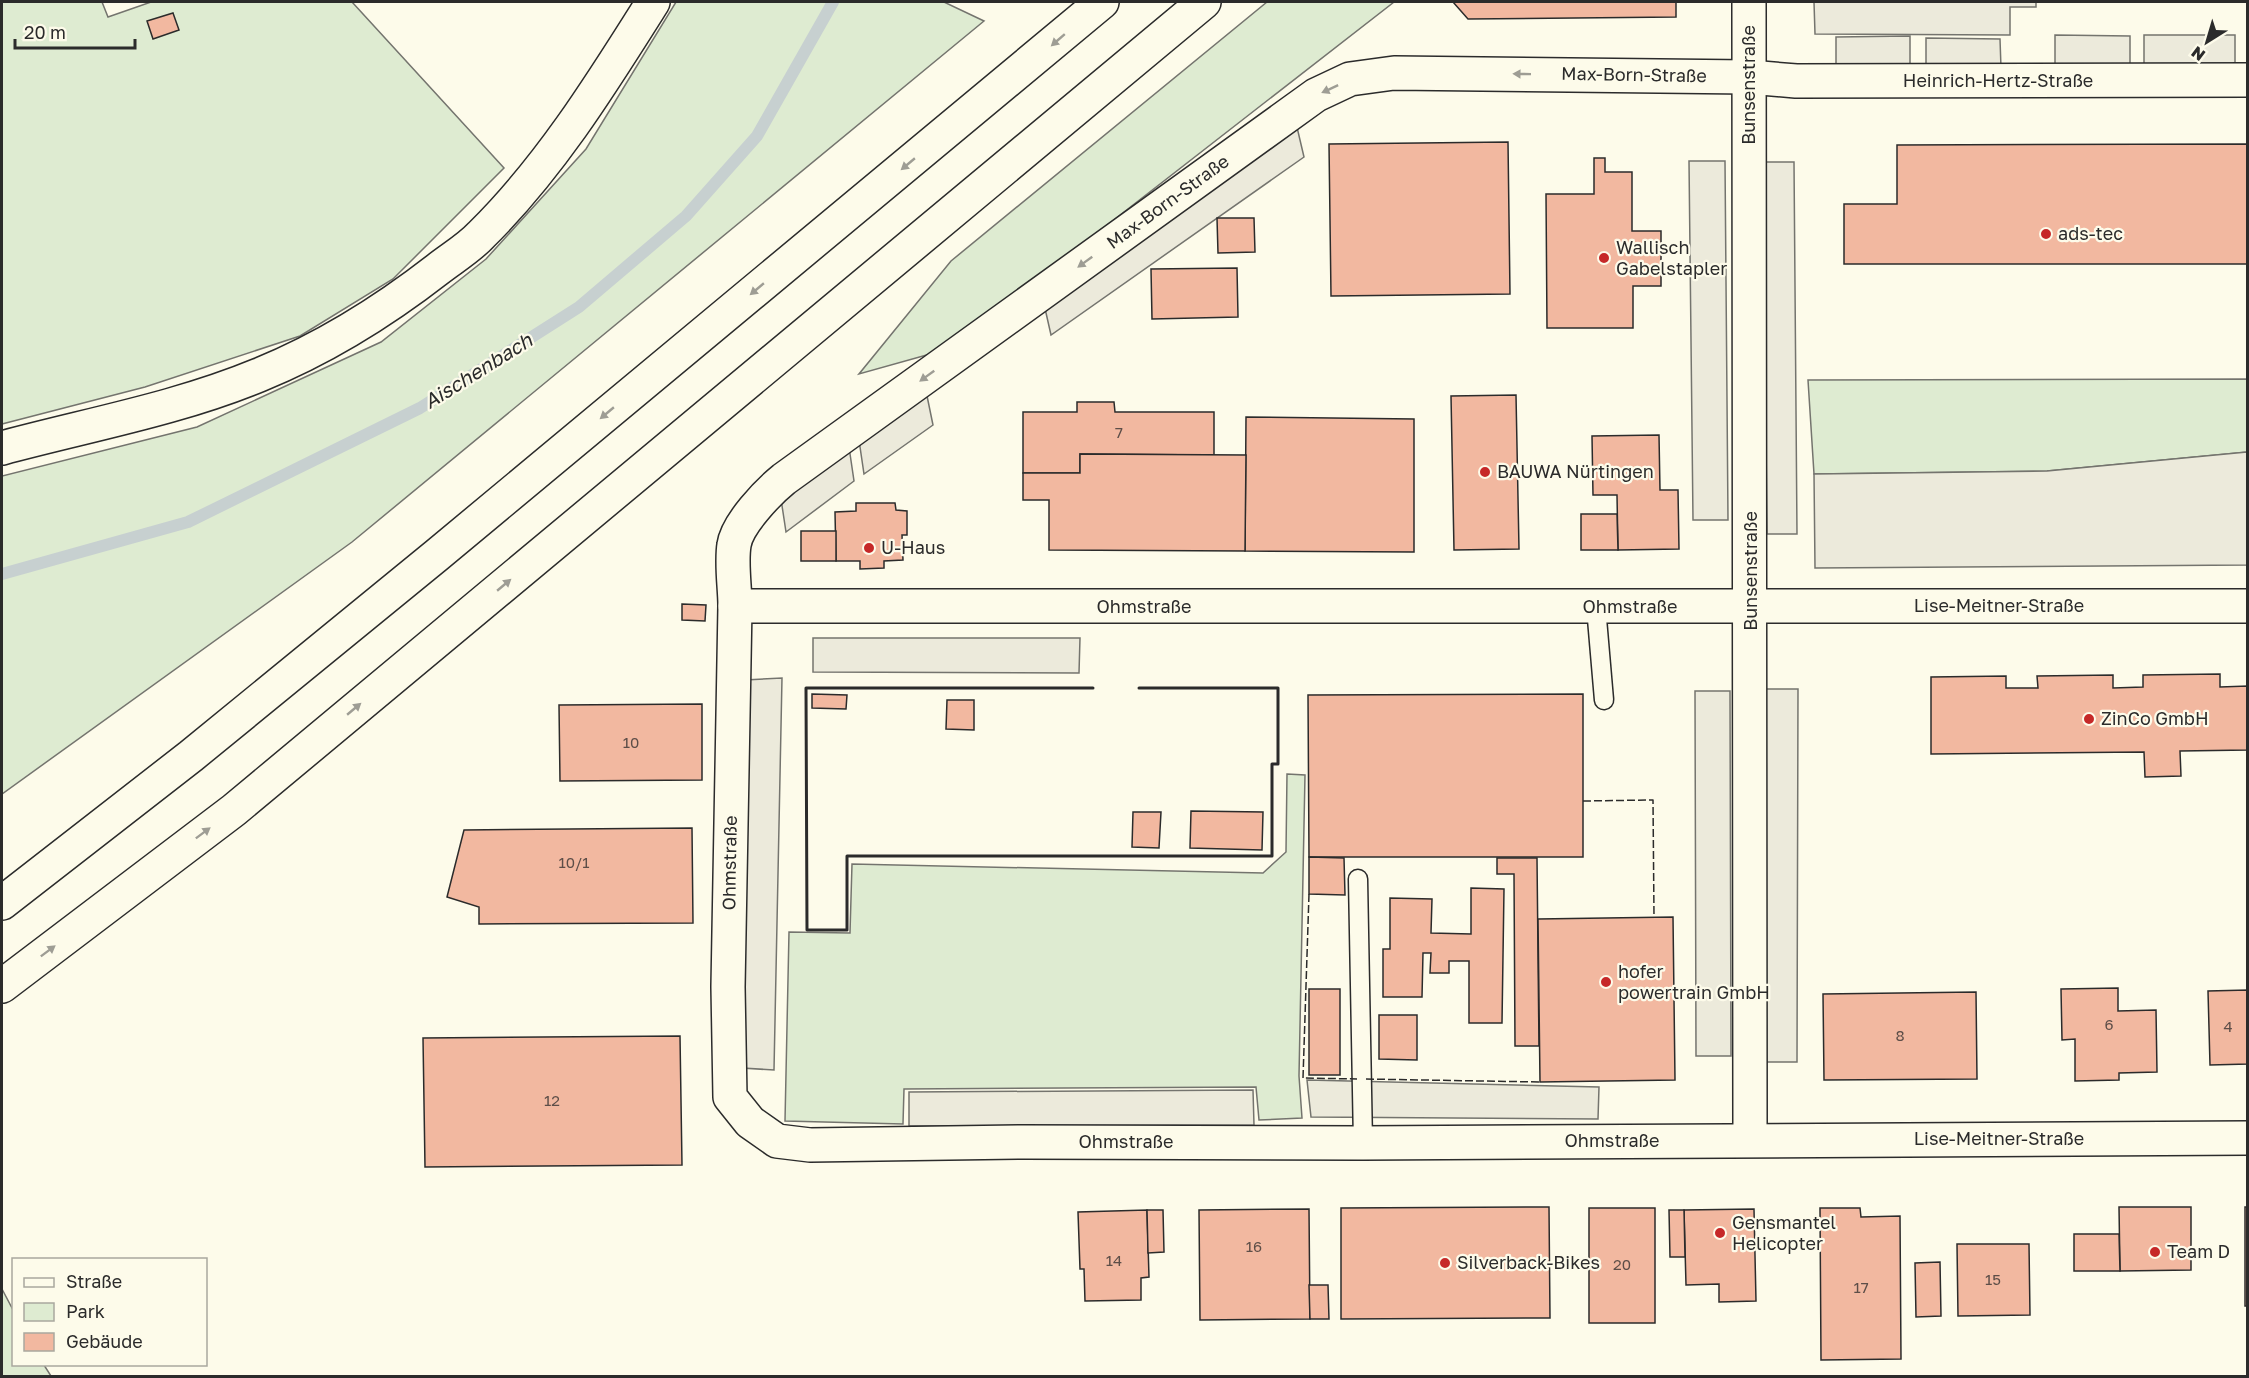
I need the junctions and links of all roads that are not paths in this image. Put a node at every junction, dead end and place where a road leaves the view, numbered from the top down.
1 (653, 2) edge
2 (1102, 2) edge
3 (1204, 2) edge
4 (1749, 2) edge
5 (1749, 76) junction
6 (2247, 80) edge
7 (2, 448) edge
8 (735, 606) junction
9 (1751, 606) junction
10 (2247, 606) edge
11 (1596, 607) junction
12 (1604, 700) dead end
13 (1358, 879) dead end
14 (2, 903) edge
15 (2, 986) edge
16 (2247, 1138) edge
17 (1750, 1140) junction
18 (1363, 1143) junction

1 - 7 main road
2 -> 14 main road
15 -> 3 main road
4 - 5 main road, Bunsenstraße
5 - 6 main road, Heinrich-Hertz-Straße
5 -> 8 main road, Max-Born-Straße
5 - 9 main road, Bunsenstraße
8 - 11 main road, Ohmstraße
8 - 18 main road, Ohmstraße
9 - 10 main road, Lise-Meitner-Straße
9 - 11 main road, Ohmstraße
9 - 17 main road, Bunsenstraße
11 - 12 lane
13 - 18 lane
16 - 17 main road, Lise-Meitner-Straße
17 - 18 main road, Ohmstraße

